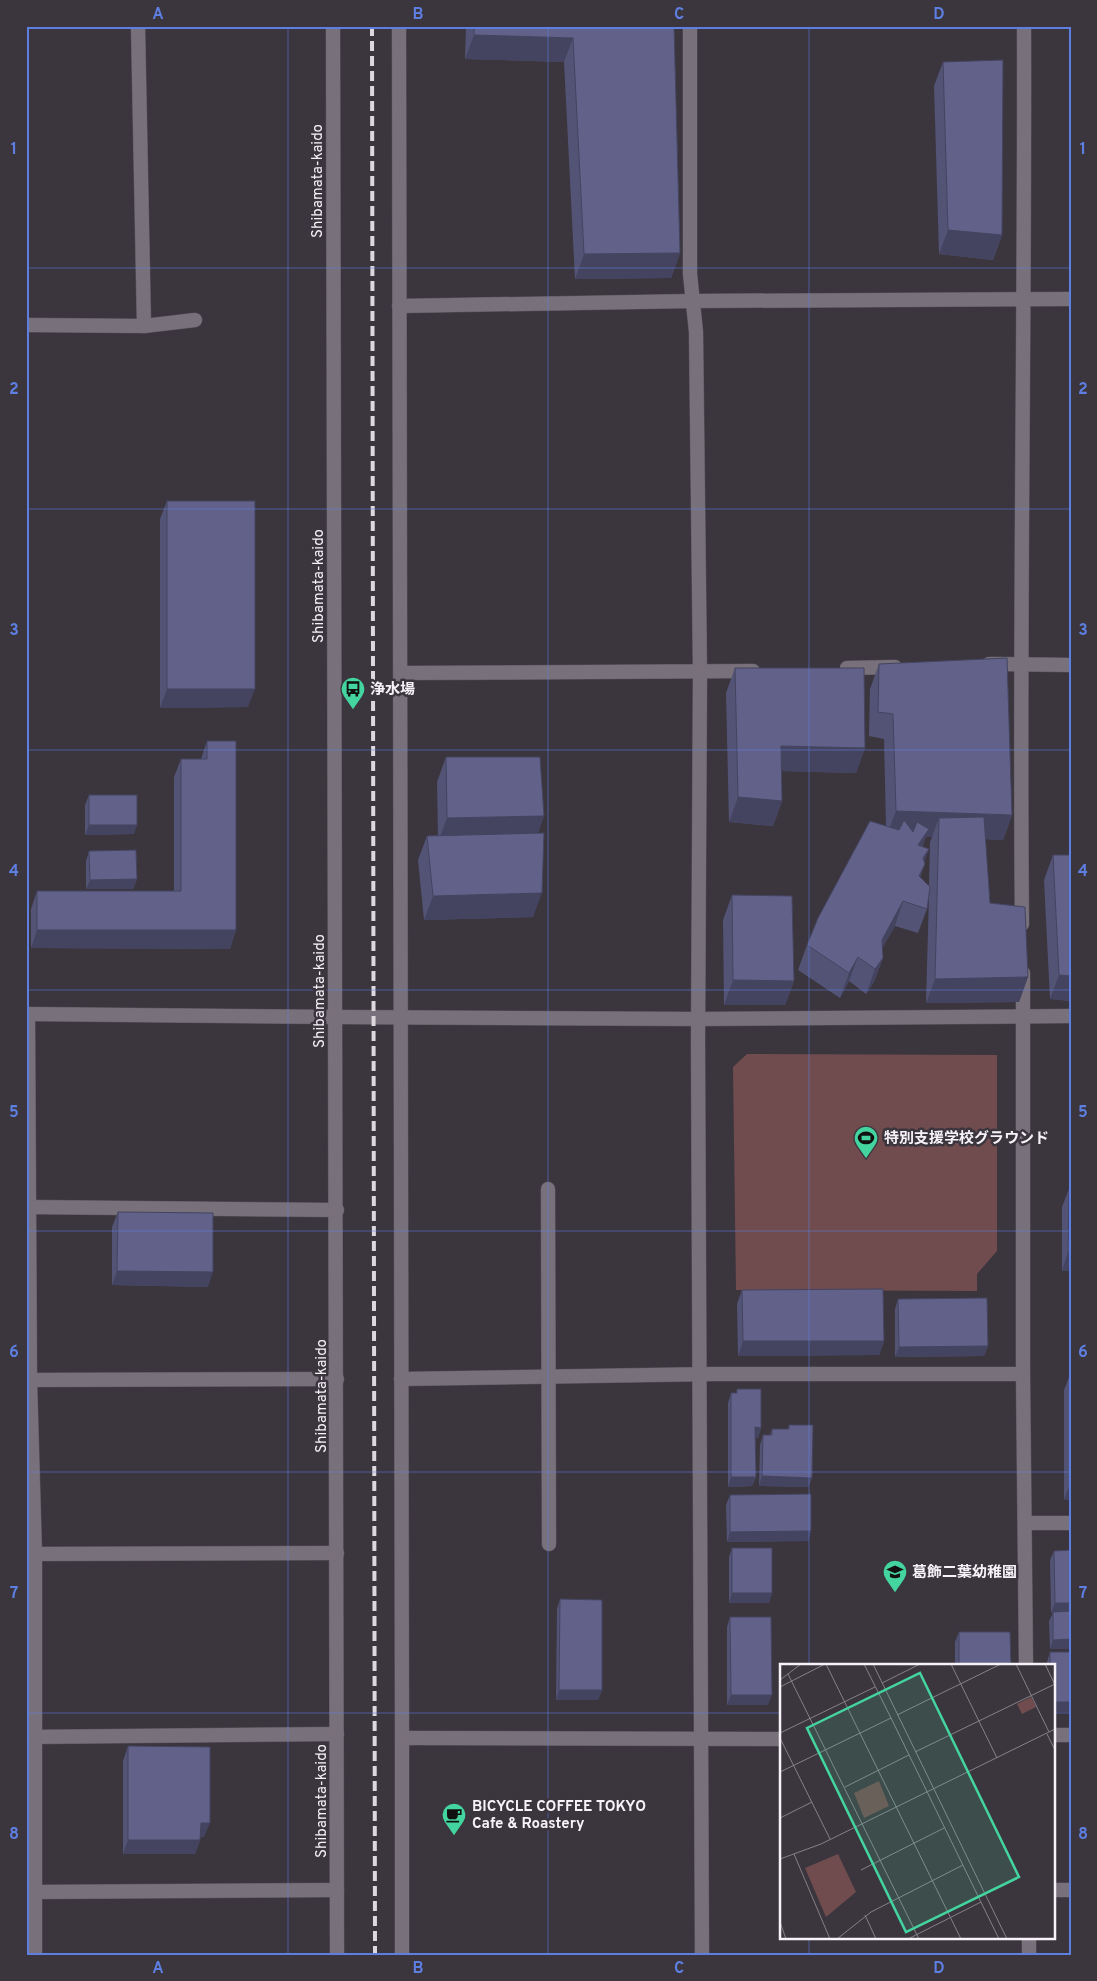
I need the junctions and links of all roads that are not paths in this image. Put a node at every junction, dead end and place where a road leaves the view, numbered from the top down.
1 (138, 26) edge
2 (333, 26) edge
3 (399, 26) edge
4 (690, 26) edge
5 (1024, 26) edge
6 (1071, 299) edge
7 (1024, 300) junction
8 (693, 301) junction
9 (399, 306) junction
10 (195, 320) dead end
11 (26, 326) edge
12 (144, 326) junction
13 (1020, 663) junction
14 (971, 664) edge
15 (1071, 665) edge
16 (913, 666) edge
17 (835, 668) edge
18 (768, 671) edge
19 (401, 673) junction
20 (700, 673) junction
21 (1022, 938) edge
22 (1023, 957) edge
23 (27, 1014) edge
24 (1023, 1016) junction
25 (1071, 1016) edge
26 (336, 1017) junction
27 (402, 1017) junction
28 (698, 1019) junction
29 (548, 1189) dead end
30 (28, 1208) edge
31 (336, 1210) junction
32 (1023, 1374) junction
33 (700, 1375) junction
34 (550, 1378) junction
35 (337, 1379) junction
36 (401, 1379) junction
37 (28, 1380) edge
38 (1025, 1523) junction
39 (1071, 1524) edge
40 (549, 1544) dead end
41 (31, 1554) edge
42 (337, 1554) junction
43 (1026, 1664) edge
44 (337, 1734) junction
45 (1054, 1736) edge
46 (1071, 1736) edge
47 (30, 1737) edge
48 (407, 1738) junction
49 (700, 1739) junction
50 (780, 1739) edge
51 (30, 1870) edge
52 (337, 1890) junction
53 (1054, 1890) edge
54 (1071, 1890) edge
55 (34, 1892) junction
56 (1029, 1938) edge
57 (35, 1955) edge
58 (337, 1955) edge
59 (402, 1955) edge
60 (702, 1955) edge
61 (1029, 1955) edge

1 - 12 street
2 - 26 street, Shibamata-kaido
3 - 9 street
4 - 8 street
5 - 7 street
6 - 7 street
7 - 8 street
7 - 13 street
8 - 9 street
8 - 20 street
9 - 19 street
10 - 12 street
11 - 12 street
13 - 14 street
13 - 15 street
13 - 21 street
16 - 17 street
18 - 20 street
19 - 20 street
19 - 27 street
20 - 28 street
22 - 24 street
23 - 26 street
23 - 30 street
24 - 25 street
24 - 28 street
24 - 32 street
26 - 27 street
26 - 31 street, Shibamata-kaido
27 - 28 street
27 - 36 street
28 - 33 street
29 - 34 street
30 - 31 street
30 - 37 street
31 - 35 street, Shibamata-kaido
32 - 33 street
32 - 38 street
33 - 34 street
33 - 49 street
34 - 36 street
34 - 40 street
35 - 37 street
35 - 42 street, Shibamata-kaido
36 - 48 street
37 - 41 street
38 - 39 street
38 - 43 street
41 - 42 street
41 - 47 street
42 - 44 street, Shibamata-kaido
44 - 47 street
44 - 52 street, Shibamata-kaido
45 - 46 street
47 - 51 street
48 - 49 street
48 - 59 street
49 - 50 street
49 - 60 street
51 - 55 street
52 - 55 street
52 - 58 street, Shibamata-kaido
53 - 54 street
55 - 57 street
56 - 61 street

